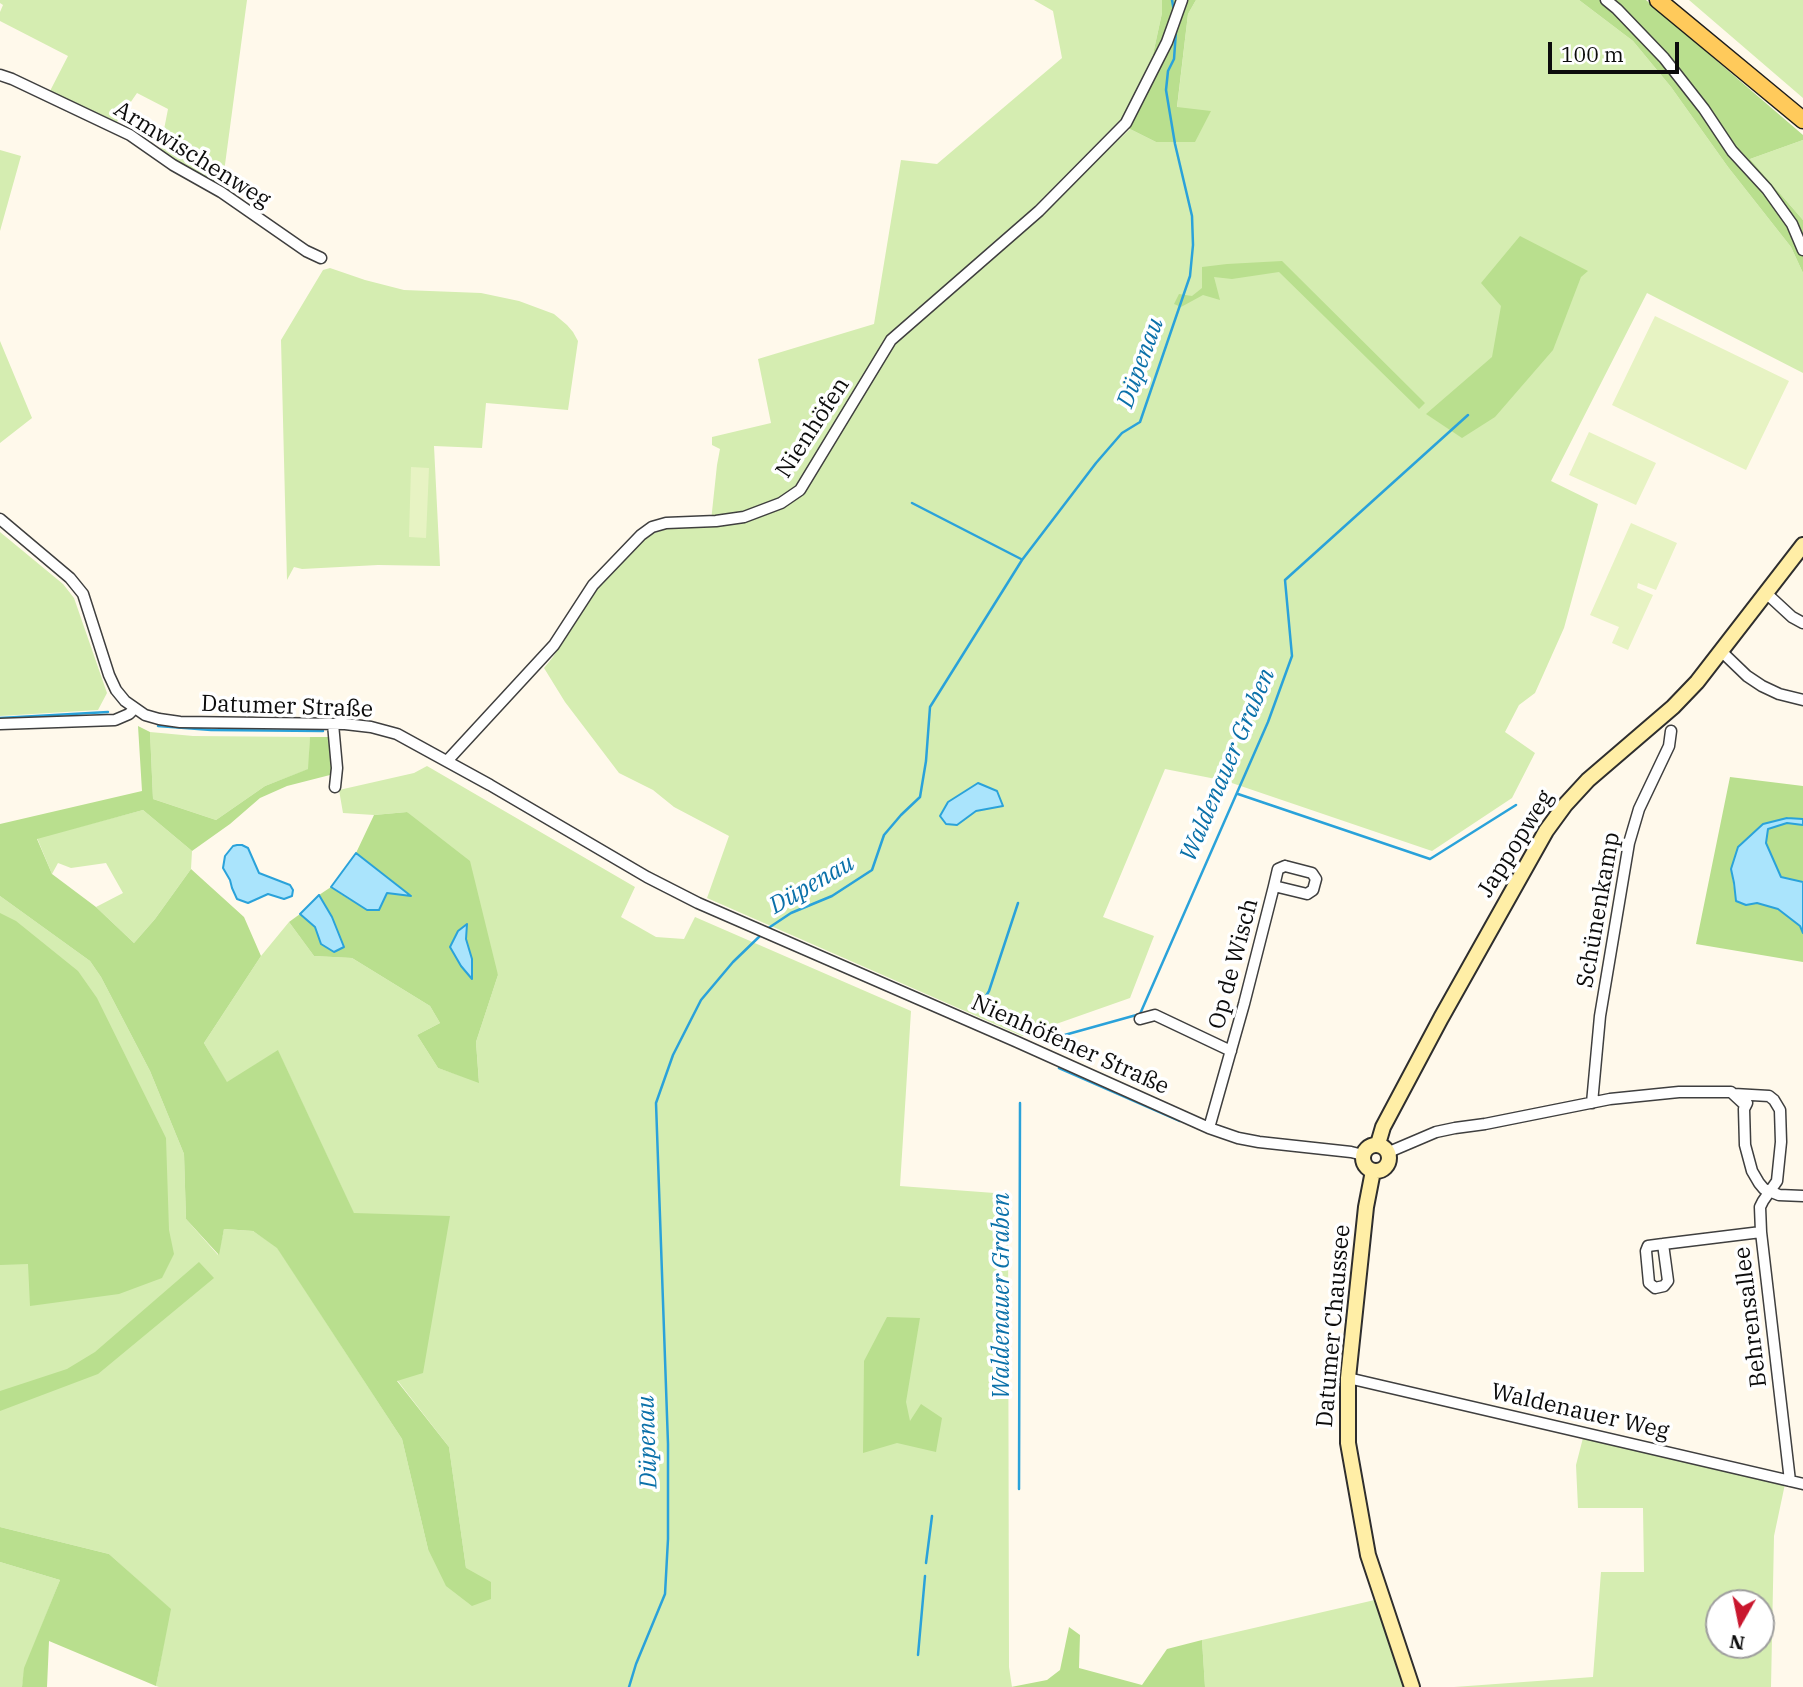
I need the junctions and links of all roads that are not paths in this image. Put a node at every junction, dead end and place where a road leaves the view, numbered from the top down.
1 (1606, 0) edge
2 (1658, 0) edge
3 (1180, 5) edge
4 (0, 75) edge
5 (1803, 120) edge
6 (1803, 250) edge
7 (321, 258) dead end
8 (0, 519) edge
9 (1803, 545) edge
10 (1766, 593) junction
11 (1803, 624) edge
12 (1721, 651) junction
13 (1803, 700) edge
14 (134, 709) junction
15 (0, 724) edge
16 (333, 724) junction
17 (1671, 731) dead end
18 (447, 761) junction
19 (335, 787) dead end
20 (1274, 886) dead end
21 (756, 929) joint
22 (1140, 1019) dead end
23 (1231, 1051) junction
24 (1734, 1094) junction
25 (1755, 1096) junction
26 (1592, 1103) junction
27 (1745, 1105) junction
28 (1209, 1128) junction
29 (1383, 1148) junction
30 (1363, 1155) junction
31 (1373, 1171) junction
32 (1770, 1192) junction
33 (1803, 1196) edge
34 (1761, 1232) junction
35 (1663, 1244) dead end
36 (1349, 1378) junction
37 (1790, 1481) junction
38 (1803, 1484) edge
39 (1412, 1687) edge

1 - 6 street
2 - 5 main road
3 - 18 street, Nienhöfen
4 - 7 street, Armwischenweg
8 - 14 street
9 - 10 street, Jappopweg
10 - 11 street
10 - 12 street, Jappopweg
12 - 13 street
12 - 29 street, Jappopweg
14 - 15 street
14 - 16 street, Datumer Straße
16 - 18 street, Datumer Straße
16 - 19 street
17 - 26 street, Schünenkamp
18 - 21 street, Datumer Straße
20 - 23 street, Op de Wisch
21 - 28 street, Nienhöfener Straße
22 - 23 street, Op de Wisch
23 - 28 street, Op de Wisch
24 - 25 street
24 - 26 street
24 - 27 street
25 - 27 street
25 - 32 street, Behrensallee
26 - 29 street
27 - 32 street
28 - 30 street, Nienhöfener Straße
29 - 30 street
29 - 31 street
30 - 31 street
31 - 36 street, Datumer Chaussee
32 - 33 street
32 - 34 street, Behrensallee
34 - 35 street
34 - 37 street, Behrensallee
36 - 37 street, Waldenauer Weg
36 - 39 street, Datumer Chaussee
37 - 38 street, Waldenauer Weg

